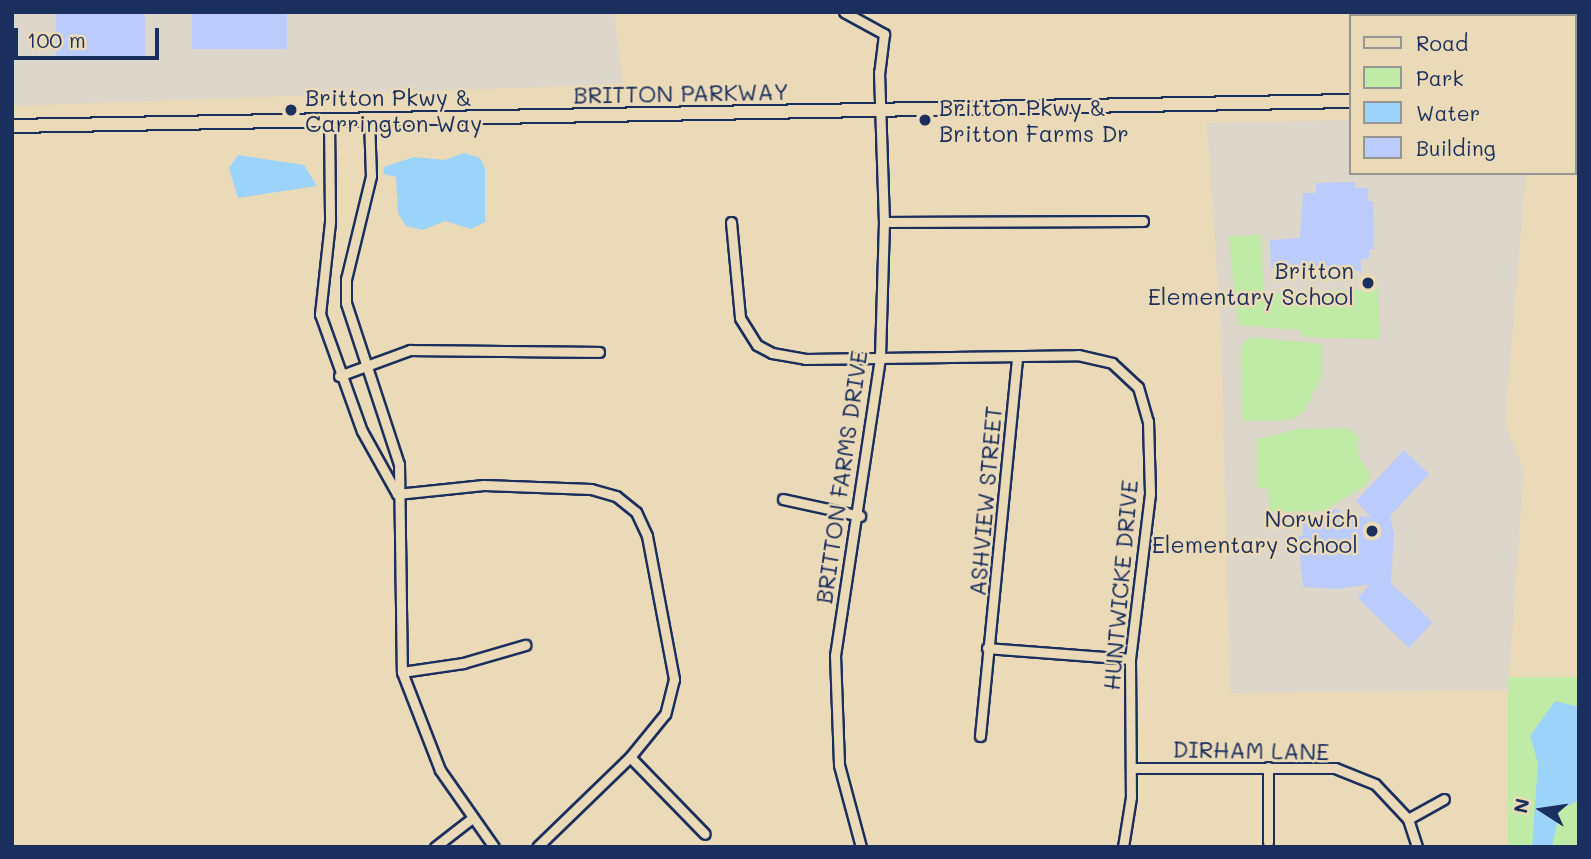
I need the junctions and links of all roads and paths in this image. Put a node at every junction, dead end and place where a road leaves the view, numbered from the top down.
1 (844, 12) edge
2 (1350, 101) edge
3 (882, 110) junction
4 (329, 120) junction
5 (369, 120) junction
6 (12, 126) edge
7 (1143, 221) dead end
8 (730, 222) dead end
9 (884, 222) junction
10 (599, 352) dead end
11 (1017, 357) junction
12 (880, 358) junction
13 (365, 365) junction
14 (339, 376) junction
15 (397, 494) junction
16 (783, 499) dead end
17 (860, 516) junction
18 (525, 645) dead end
19 (988, 648) junction
20 (1130, 659) junction
21 (402, 672) junction
22 (980, 736) dead end
23 (629, 757) junction
24 (1268, 767) junction
25 (1130, 768) junction
26 (1444, 799) dead end
27 (471, 819) junction
28 (1408, 819) junction
29 (705, 834) dead end
30 (1268, 842) dead end
31 (435, 847) edge
32 (495, 847) edge
33 (537, 847) edge
34 (860, 847) edge
35 (1123, 847) edge
36 (1417, 847) edge

1 - 3 street, BRITTON FARMS DRIVE
2 - 3 main road, BRITTON PARKWAY
3 - 5 main road, BRITTON PARKWAY
3 - 9 street, BRITTON FARMS DRIVE
4 - 5 main road, BRITTON PARKWAY
4 - 6 main road, BRITTON PARKWAY
4 - 14 street
5 - 13 street
7 - 9 street
8 - 12 street, HUNTWICKE DRIVE
9 - 12 street, BRITTON FARMS DRIVE
10 - 13 street
11 - 12 street, HUNTWICKE DRIVE
11 - 19 street, ASHVIEW STREET
11 - 20 street, HUNTWICKE DRIVE
12 - 17 street, BRITTON FARMS DRIVE
13 - 14 street
13 - 15 street
14 - 15 street
15 - 21 street
15 - 23 street
16 - 17 street
17 - 34 street, BRITTON FARMS DRIVE
18 - 21 street
19 - 20 street
19 - 22 street, ASHVIEW STREET
20 - 25 street, HUNTWICKE DRIVE
21 - 27 street
23 - 29 street
23 - 33 street
24 - 25 street, DIRHAM LANE
24 - 28 street, DIRHAM LANE
24 - 30 street
25 - 35 street, HUNTWICKE DRIVE
26 - 28 street
27 - 31 street
27 - 32 street
28 - 36 street, DIRHAM LANE

